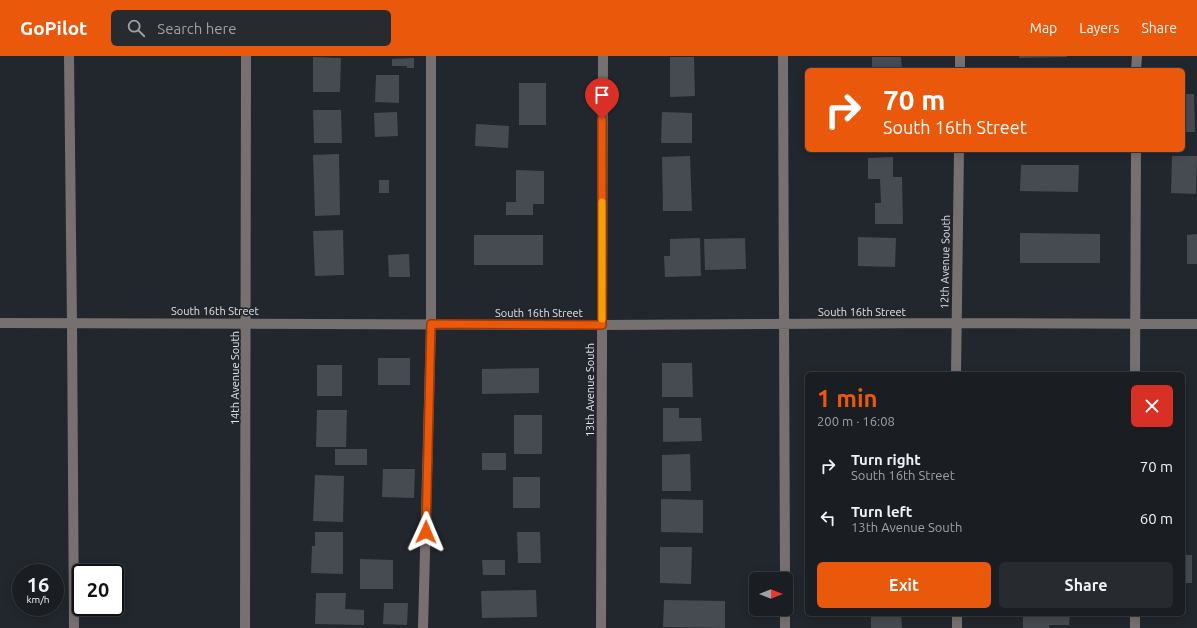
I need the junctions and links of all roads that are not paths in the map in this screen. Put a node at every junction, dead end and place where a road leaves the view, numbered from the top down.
1 (69, 56) edge
2 (246, 56) edge
3 (431, 56) edge
4 (602, 56) edge
5 (783, 56) edge
6 (960, 56) edge
7 (1137, 56) edge
8 (960, 68) edge
9 (1136, 68) edge
10 (959, 152) edge
11 (1136, 152) edge
12 (0, 323) edge
13 (72, 323) junction
14 (956, 323) junction
15 (247, 324) junction
16 (431, 324) junction
17 (785, 324) junction
18 (1135, 324) junction
19 (1197, 324) edge
20 (602, 325) junction
21 (956, 372) edge
22 (1135, 372) edge
23 (785, 572) edge
24 (785, 616) edge
25 (957, 616) edge
26 (1135, 616) edge
27 (74, 628) edge
28 (245, 628) edge
29 (423, 628) edge
30 (601, 628) edge
31 (785, 628) edge
32 (957, 628) edge
33 (1135, 628) edge

1 - 13 street
2 - 15 street, 14th Avenue South
3 - 16 street
4 - 20 street, 13th Avenue South
5 - 17 street
6 - 8 street
7 - 9 street
10 - 14 street, 12th Avenue South
11 - 18 street
12 - 13 street, South 16th Street
13 - 15 street, South 16th Street
13 - 27 street
14 - 17 street, South 16th Street
14 - 18 street, South 16th Street
14 - 21 street, 12th Avenue South
15 - 16 street, South 16th Street
15 - 28 street, 14th Avenue South
16 - 20 street, South 16th Street
16 - 29 street
17 - 20 street, South 16th Street
17 - 23 street
18 - 19 street, South 16th Street
18 - 22 street
20 - 30 street, 13th Avenue South
24 - 31 street
25 - 32 street
26 - 33 street

